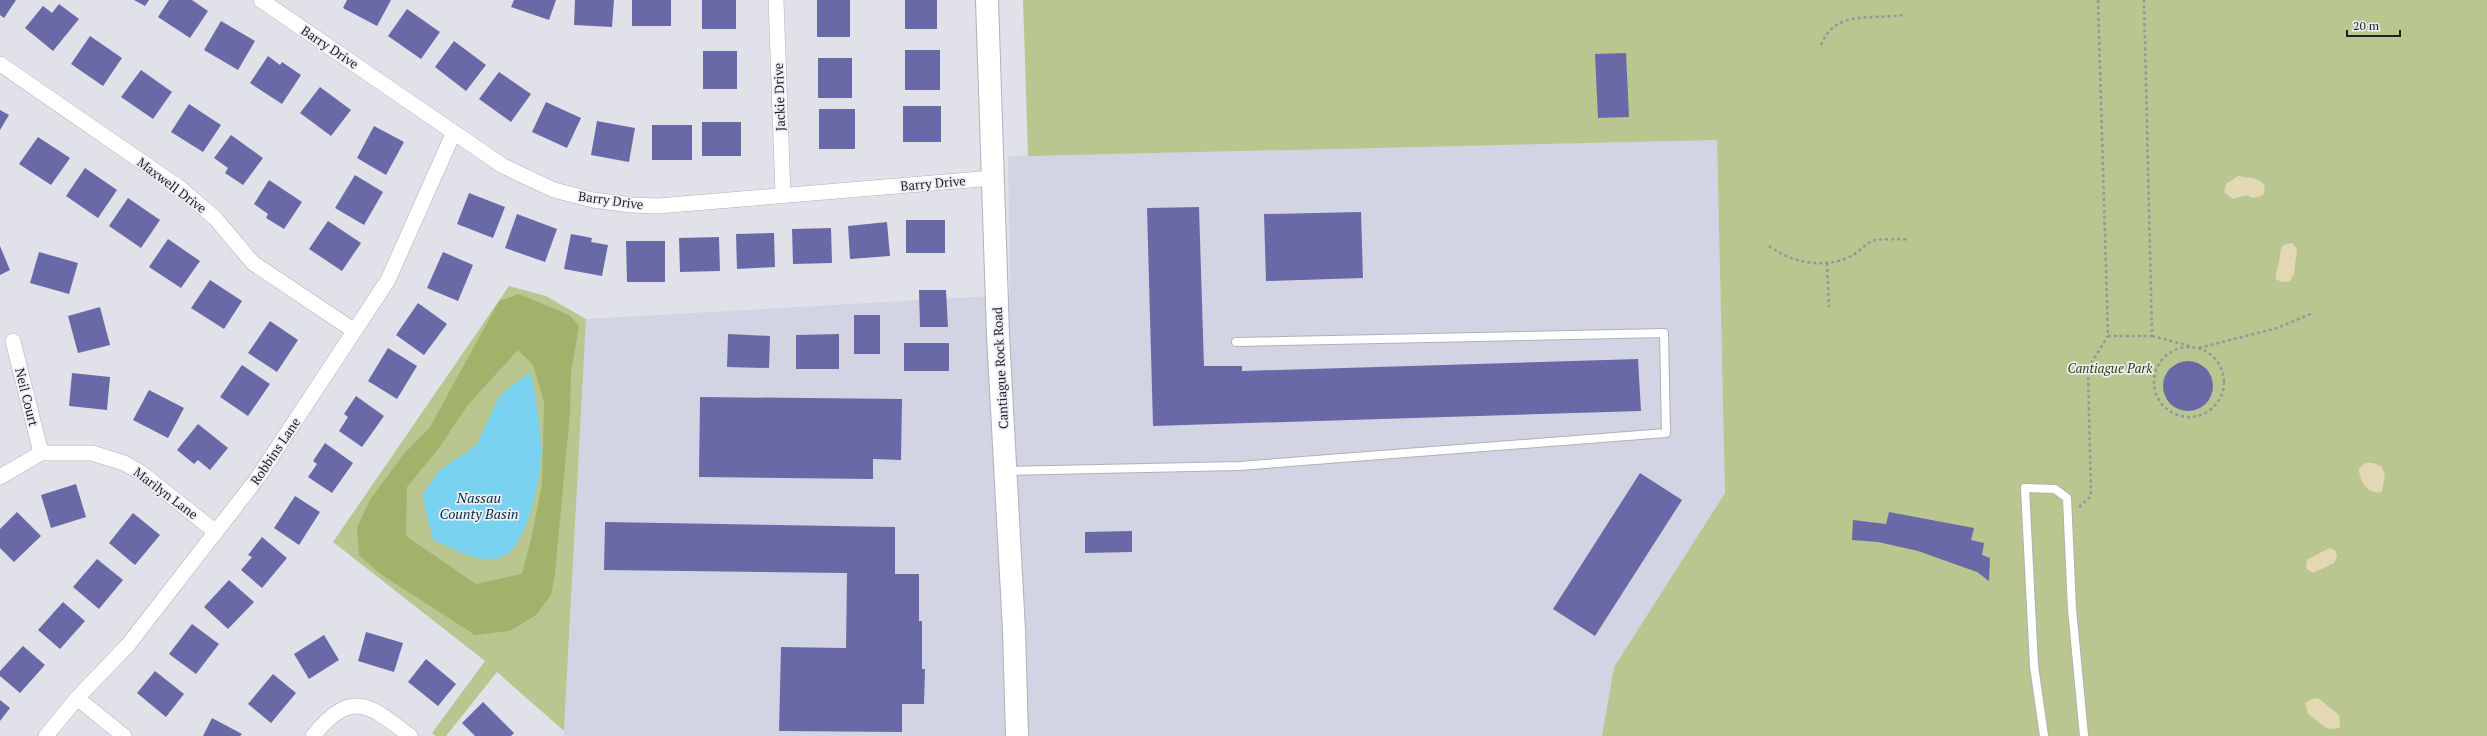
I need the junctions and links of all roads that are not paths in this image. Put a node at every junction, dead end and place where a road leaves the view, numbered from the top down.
1 (261, 0) edge
2 (776, 0) edge
3 (987, 0) edge
4 (0, 64) edge
5 (454, 132) junction
6 (993, 178) junction
7 (783, 195) junction
8 (354, 330) junction
9 (13, 341) dead end
10 (1236, 342) dead end
11 (41, 453) junction
12 (1006, 471) junction
13 (0, 477) edge
14 (216, 532) junction
15 (77, 698) junction
16 (46, 736) edge
17 (124, 736) edge
18 (313, 736) edge
19 (410, 736) edge
20 (1017, 736) edge
21 (2044, 736) edge
22 (2084, 736) edge

1 - 5 street, Barry Drive
2 - 7 street, Jackie Drive
3 - 6 main road, Cantiague Rock Road
4 - 8 street, Maxwell Drive
5 - 7 street, Barry Drive
5 - 8 street, Robbins Lane
6 - 7 street, Barry Drive
6 - 12 main road, Cantiague Rock Road
8 - 14 street, Robbins Lane
9 - 11 street, Neil Court
10 - 12 lane
11 - 13 street
11 - 14 street, Marilyn Lane
12 - 20 main road, Cantiague Rock Road
14 - 15 street, Robbins Lane
15 - 16 street, Robbins Lane
15 - 17 street
18 - 19 street
21 - 22 lane

